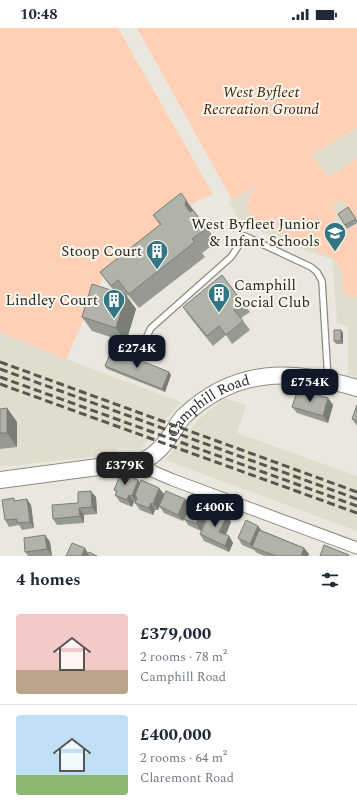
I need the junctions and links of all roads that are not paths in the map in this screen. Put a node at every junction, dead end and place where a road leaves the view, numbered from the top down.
1 (144, 342) dead end
2 (328, 380) junction
3 (357, 388) edge
4 (143, 460) junction
5 (0, 480) edge
6 (357, 548) edge

1 - 2 lane
2 - 3 street, Camphill Road
2 - 4 street, Camphill Road
4 - 5 street, Camphill Road
4 - 6 street

